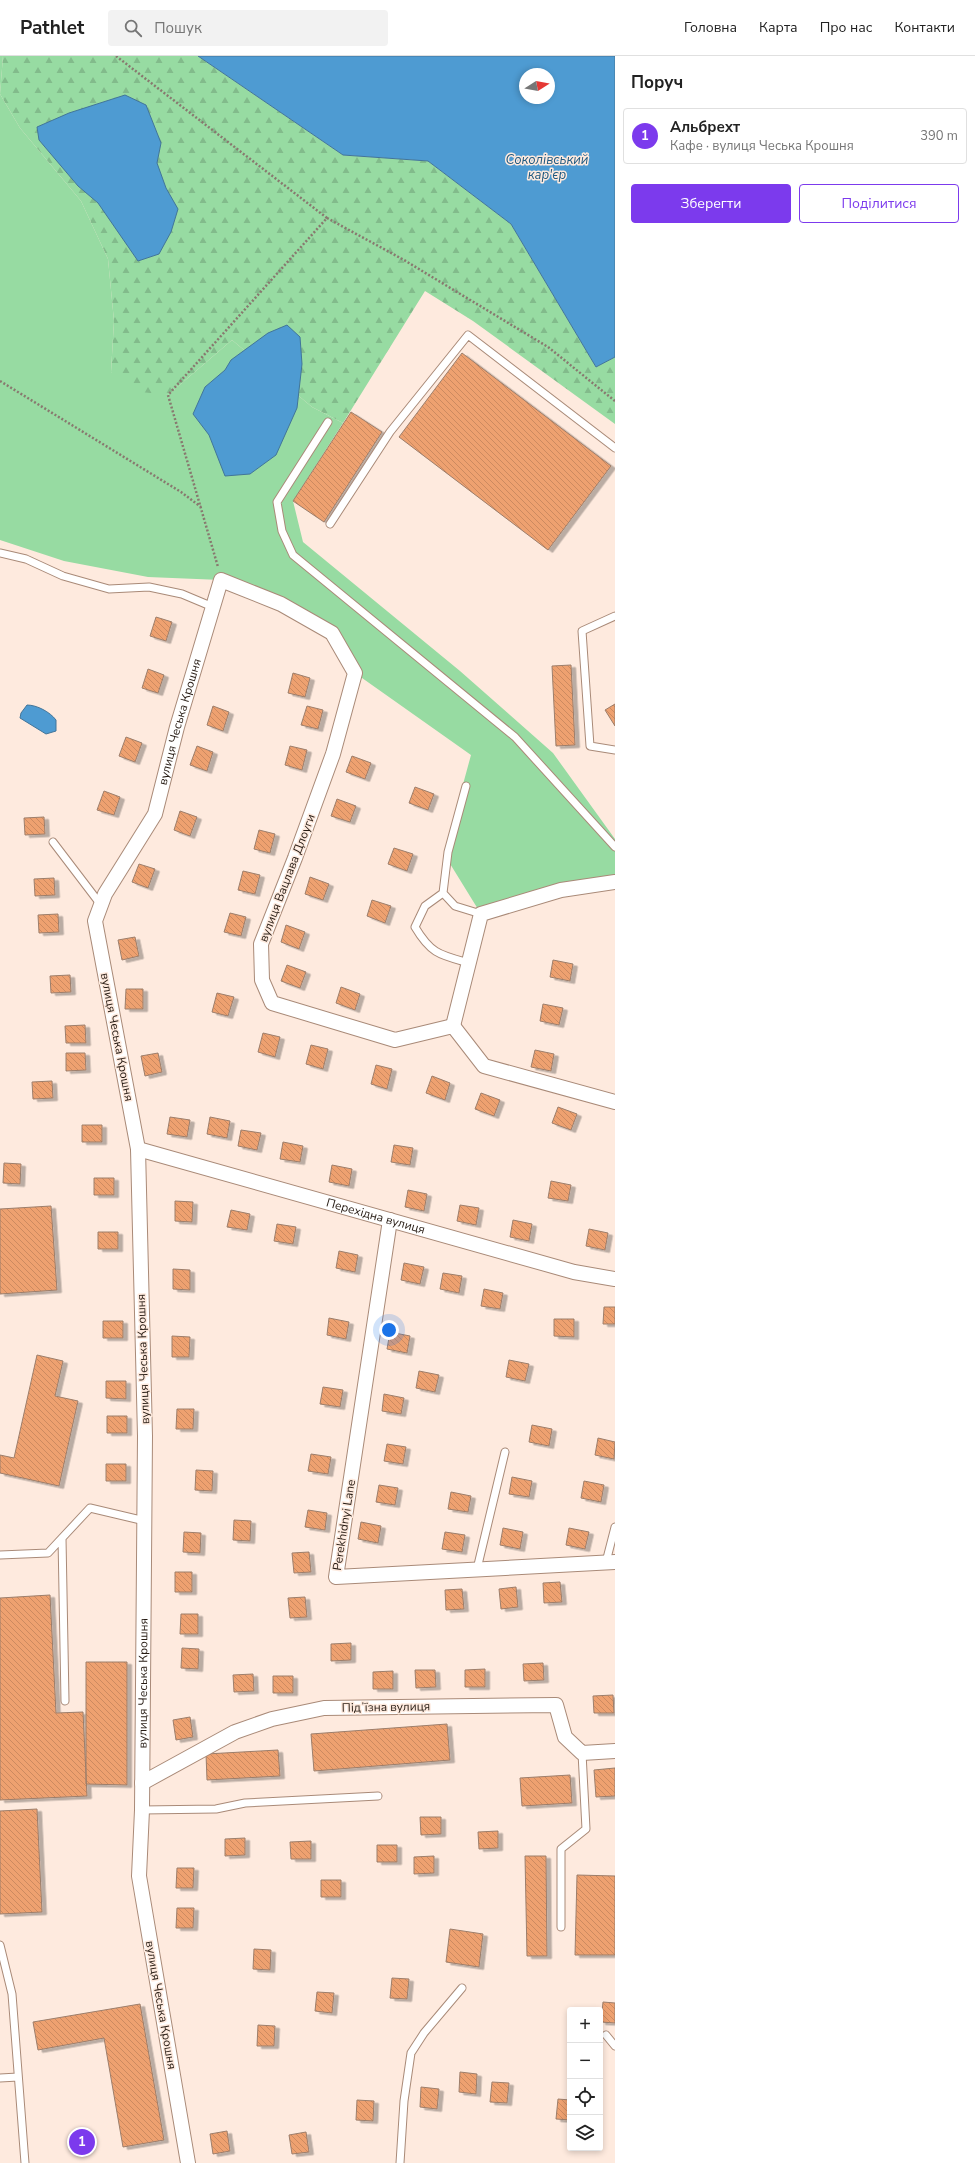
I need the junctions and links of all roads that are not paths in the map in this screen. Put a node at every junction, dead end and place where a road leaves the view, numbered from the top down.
1 (328, 422) dead end
2 (615, 448) edge
3 (330, 524) dead end
4 (0, 553) edge
5 (221, 580) joint
6 (213, 606) junction
7 (615, 616) edge
8 (615, 750) edge
9 (466, 786) dead end
10 (53, 842) dead end
11 (615, 847) edge
12 (615, 882) edge
13 (442, 893) junction
14 (101, 905) junction
15 (481, 914) junction
16 (469, 963) junction
17 (453, 1026) junction
18 (615, 1102) edge
19 (138, 1149) junction
20 (390, 1220) junction
21 (615, 1279) edge
22 (505, 1452) dead end
23 (145, 1521) junction
24 (615, 1527) edge
25 (62, 1538) junction
26 (0, 1555) edge
27 (610, 1562) edge
28 (478, 1569) junction
29 (65, 1702) dead end
30 (615, 1751) edge
31 (582, 1753) junction
32 (142, 1783) junction
33 (378, 1796) dead end
34 (142, 1810) junction
35 (561, 1927) dead end
36 (0, 1945) edge
37 (462, 1988) dead end
38 (606, 2035) dead end
39 (615, 2046) edge
40 (18, 2077) junction
41 (0, 2078) edge
42 (25, 2163) edge
43 (188, 2163) edge
44 (400, 2163) edge

1 - 11 lane
2 - 3 lane
4 - 6 lane
5 - 6 street, вулиця Чеська Крошня
5 - 17 street, вулиця Вацлава Длоуги
6 - 14 street, вулиця Чеська Крошня
7 - 8 lane
9 - 13 lane
10 - 14 lane
12 - 15 street
13 - 15 lane
13 - 16 lane
14 - 19 street, вулиця Чеська Крошня
15 - 16 street
16 - 17 street
17 - 18 street
19 - 20 street, Перехідна вулиця
19 - 23 street, вулиця Чеська Крошня
20 - 21 street, Перехідна вулиця
20 - 28 street, Perekhidnyi Lane
22 - 28 lane
23 - 25 lane
23 - 32 street, вулиця Чеська Крошня
24 - 27 lane
25 - 26 lane
25 - 29 lane
27 - 28 street, Perekhidnyi Lane
30 - 31 street
31 - 32 street, Підʼїзна вулиця
31 - 35 lane
32 - 34 street, вулиця Чеська Крошня
33 - 34 lane
34 - 43 street, вулиця Чеська Крошня
36 - 40 lane
37 - 44 lane
38 - 39 lane
40 - 41 lane
40 - 42 lane

